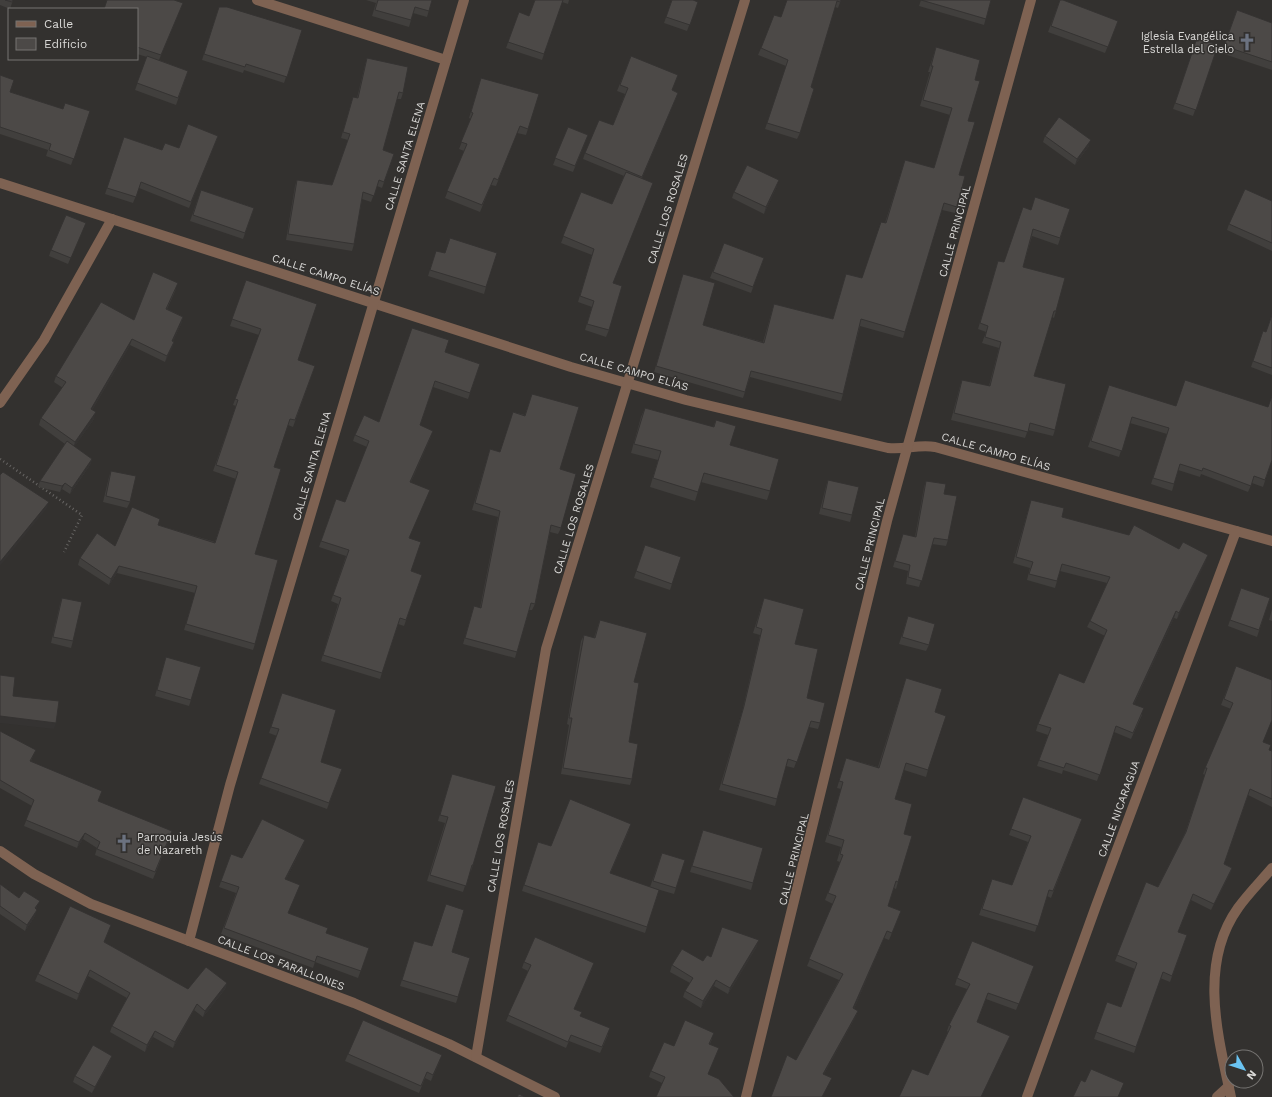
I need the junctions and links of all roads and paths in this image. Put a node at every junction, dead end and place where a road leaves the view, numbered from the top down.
1 (257, 0) edge
2 (464, 0) edge
3 (745, 0) edge
4 (1031, 0) edge
5 (446, 60) junction
6 (0, 183) edge
7 (112, 219) junction
8 (373, 303) junction
9 (628, 384) junction
10 (0, 402) edge
11 (908, 448) junction
12 (0, 459) edge
13 (1236, 531) junction
14 (1272, 541) edge
15 (64, 552) dead end
16 (0, 851) edge
17 (1272, 868) edge
18 (189, 941) junction
19 (476, 1058) junction
20 (1224, 1059) edge
21 (1226, 1089) edge
22 (555, 1097) edge
23 (746, 1097) edge
24 (1027, 1097) edge
25 (1217, 1097) edge

1 - 5 street
2 - 5 street, CALLE SANTA ELENA
3 - 9 street, CALLE LOS ROSALES
4 - 11 street, CALLE PRINCIPAL
5 - 8 street, CALLE SANTA ELENA
6 - 7 street, CALLE CAMPO ELÍAS
7 - 8 street, CALLE CAMPO ELÍAS
7 - 10 street
8 - 9 street, CALLE CAMPO ELÍAS
8 - 18 street, CALLE SANTA ELENA
9 - 11 street, CALLE CAMPO ELÍAS
9 - 19 street, CALLE LOS ROSALES
11 - 13 street, CALLE CAMPO ELÍAS
11 - 23 street, CALLE PRINCIPAL
12 - 15 path
13 - 14 street, CALLE CAMPO ELÍAS
13 - 24 street, CALLE NICARAGUA
16 - 18 street, CALLE LOS FARALLONES
17 - 20 street
18 - 19 street, CALLE LOS FARALLONES
19 - 22 street, CALLE LOS FARALLONES
21 - 25 street

